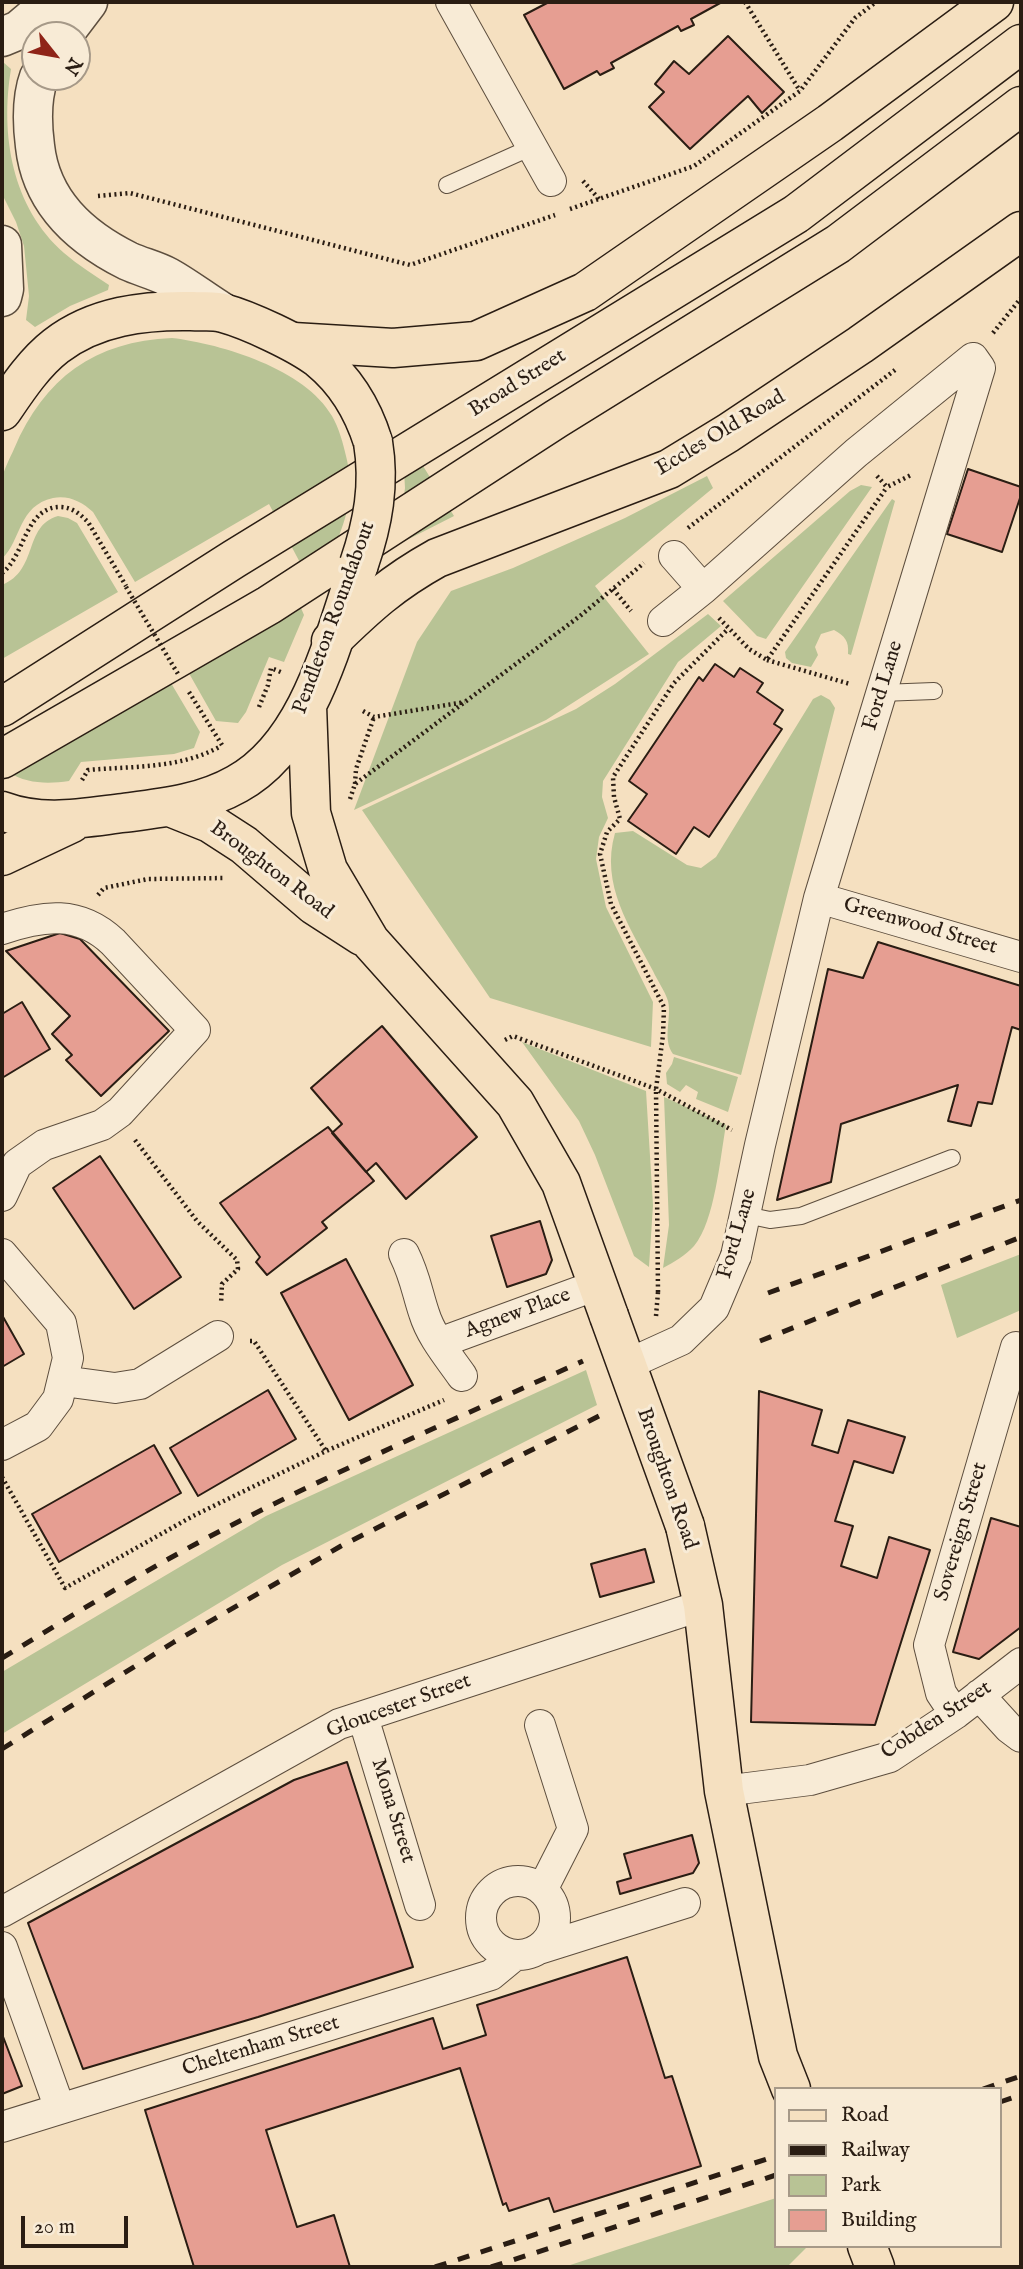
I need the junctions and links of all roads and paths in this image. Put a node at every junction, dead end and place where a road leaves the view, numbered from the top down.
1 (52, 2) edge
2 (88, 2) edge
3 (451, 2) edge
4 (745, 2) edge
5 (994, 2) edge
6 (74, 21) edge
7 (2, 37) edge
8 (1021, 44) edge
9 (37, 91) edge
10 (800, 91) dead end
11 (1021, 106) edge
12 (532, 147) junction
13 (551, 181) dead end
14 (447, 186) dead end
15 (1021, 231) edge
16 (2, 245) edge
17 (2, 297) edge
18 (1021, 298) edge
19 (222, 312) junction
20 (293, 342) junction
21 (973, 358) junction
22 (900, 366) dead end
23 (2, 411) edge
24 (856, 453) junction
25 (955, 453) junction
26 (887, 487) junction
27 (666, 554) junction
28 (2, 573) edge
29 (700, 591) junction
30 (663, 621) dead end
31 (728, 629) junction
32 (331, 641) junction
33 (767, 660) junction
34 (283, 673) dead end
35 (934, 691) dead end
36 (881, 693) junction
37 (466, 702) junction
38 (307, 706) junction
39 (2, 707) edge
40 (363, 711) dead end
41 (254, 716) dead end
42 (374, 717) junction
43 (231, 739) dead end
44 (222, 745) junction
45 (2, 759) edge
46 (355, 784) junction
47 (82, 801) junction
48 (348, 803) dead end
49 (170, 807) junction
50 (2, 811) edge
51 (2, 856) edge
52 (278, 874) junction
53 (819, 898) junction
54 (84, 921) junction
55 (2, 929) edge
56 (370, 941) junction
57 (1021, 957) edge
58 (474, 1055) junction
59 (656, 1089) junction
60 (116, 1115) junction
61 (760, 1145) junction
62 (952, 1158) dead end
63 (2, 1196) edge
64 (746, 1216) junction
65 (2, 1254) edge
66 (404, 1254) dead end
67 (658, 1292) dead end
68 (603, 1301) junction
69 (218, 1336) junction
70 (439, 1343) junction
71 (1016, 1347) dead end
72 (626, 1365) junction
73 (462, 1376) joint
74 (63, 1381) junction
75 (2, 1445) edge
76 (326, 1451) junction
77 (2, 1478) edge
78 (703, 1605) junction
79 (1021, 1663) edge
80 (979, 1695) junction
81 (955, 1714) junction
82 (363, 1717) junction
83 (540, 1725) dead end
84 (1021, 1737) edge
85 (724, 1791) junction
86 (542, 1890) junction
87 (685, 1903) dead end
88 (420, 1905) dead end
89 (2, 1912) edge
90 (2, 1947) edge
91 (526, 1952) junction
92 (787, 2079) edge
93 (60, 2109) junction
94 (2, 2127) edge
95 (868, 2248) edge
96 (875, 2267) edge

1 - 7 street
2 - 6 street
3 - 12 street
4 - 10 path
5 - 20 main road
8 - 39 main road, Broad Street
9 - 19 street
11 - 45 main road
12 - 13 street
12 - 14 lane
15 - 32 main road, Eccles Old Road
16 - 17 street
18 - 21 path
19 - 20 main road, Pendleton Roundabout
19 - 23 main road, Pendleton Roundabout
20 - 32 main road, Pendleton Roundabout, bridge
21 - 24 street
21 - 25 street, Ford Lane
22 - 27 path
24 - 26 path
24 - 29 street
25 - 26 path
25 - 36 street, Ford Lane
26 - 33 path
27 - 29 street
27 - 37 path
28 - 44 path, bridge
29 - 30 street
29 - 31 path
31 - 33 path
31 - 59 path
32 - 38 main road, Pendleton Roundabout
33 - 36 path
34 - 41 path
35 - 36 lane
36 - 53 street, Ford Lane
37 - 42 path
37 - 46 path
38 - 49 main road, Pendleton Roundabout
38 - 56 main road, Broughton Road
40 - 42 path
42 - 46 path
43 - 44 path
44 - 47 path
46 - 48 path
47 - 49 main road, Pendleton Roundabout
47 - 50 main road, Pendleton Roundabout
47 - 51 main road
49 - 52 main road, Broughton Road
52 - 54 path
52 - 56 main road, Broughton Road
53 - 57 street, Greenwood Street
53 - 61 street, Ford Lane
54 - 55 street
54 - 60 street
56 - 58 main road, Broughton Road
58 - 59 path
58 - 68 main road, Broughton Road
59 - 61 path
59 - 67 path
60 - 63 street
60 - 69 path
61 - 64 street, Ford Lane
62 - 64 lane
64 - 72 street, Ford Lane, bridge
65 - 74 street
66 - 70 street, Agnew Place
68 - 70 street, Agnew Place
68 - 72 main road, Broughton Road, bridge
69 - 74 street
69 - 76 path
70 - 73 street, Agnew Place
71 - 81 street, Sovereign Street
72 - 78 main road, Broughton Road, bridge
73 - 76 path
74 - 75 street
76 - 77 path
78 - 82 street, Gloucester Street
78 - 85 main road, Broughton Road
79 - 80 street, Cobden Street
80 - 81 street, Cobden Street
80 - 84 street
81 - 85 street, Cobden Street
82 - 88 street, Mona Street
82 - 89 street, Gloucester Street
83 - 86 street
85 - 92 main road, Broughton Road
86 - 91 street
86 - 91 street
87 - 91 street, Cheltenham Street
90 - 93 street
91 - 93 street, Cheltenham Street
93 - 94 street, Cheltenham Street
95 - 96 main road

